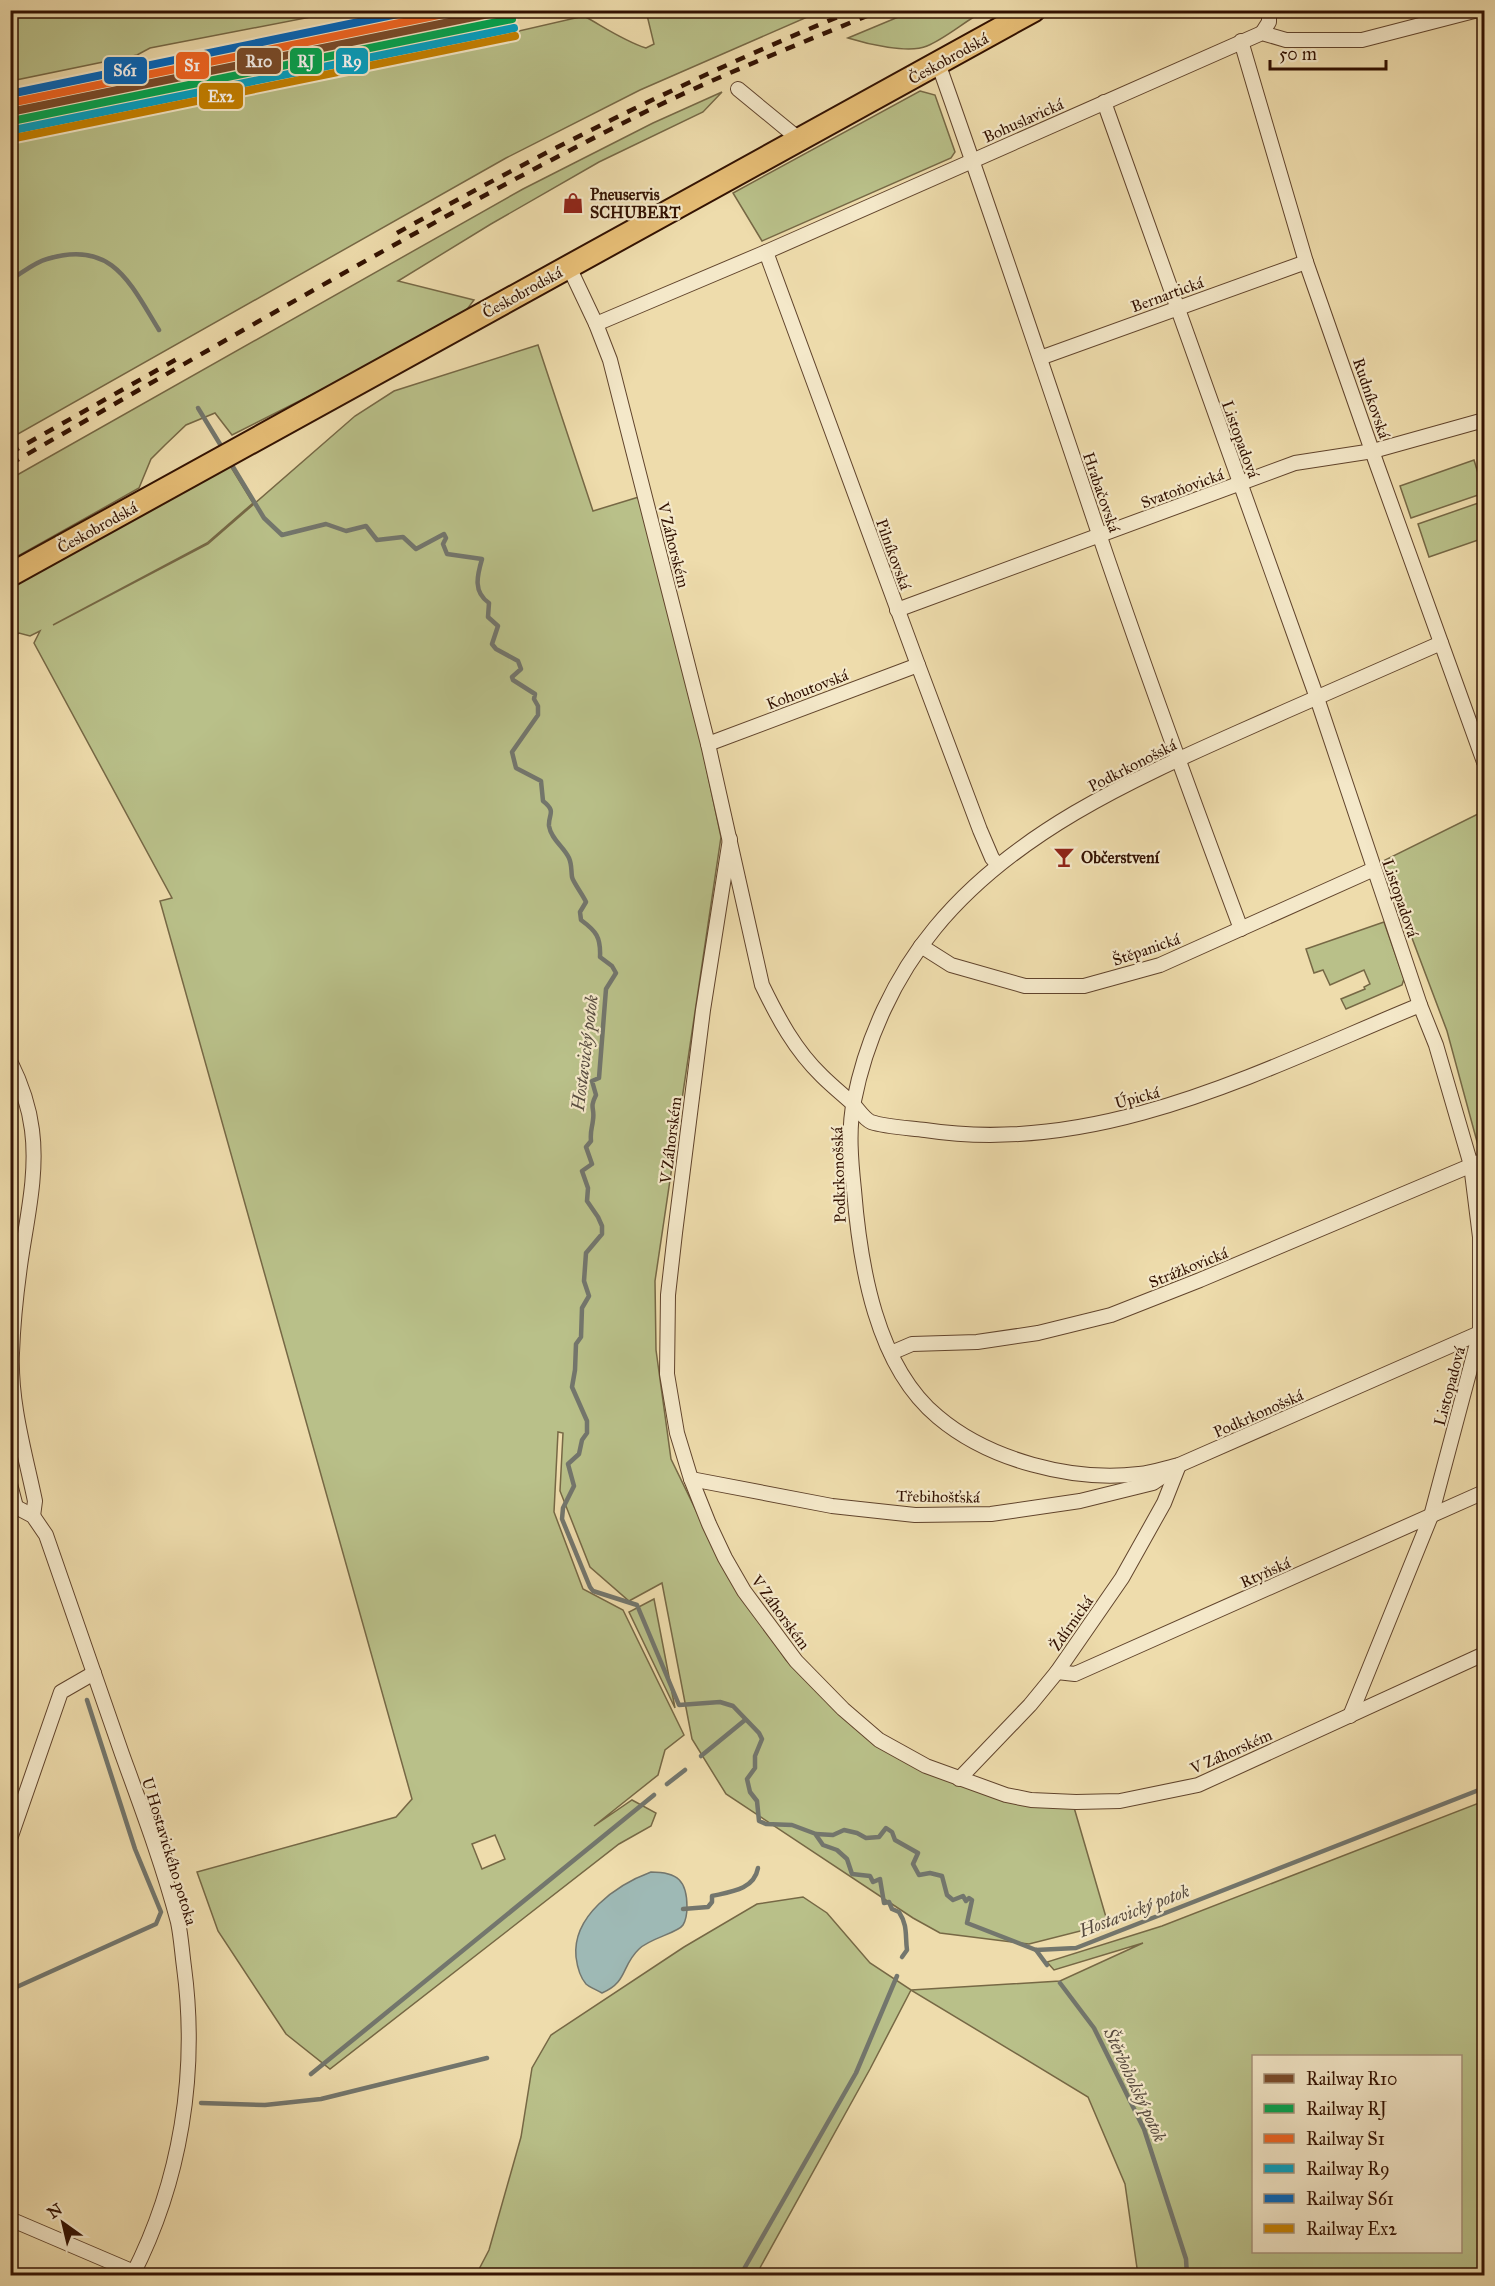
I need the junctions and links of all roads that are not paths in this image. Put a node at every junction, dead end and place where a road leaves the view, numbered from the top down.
1 (1034, 10) edge
2 (1269, 10) edge
3 (1478, 10) edge
4 (1262, 33) junction
5 (1241, 41) junction
6 (938, 63) junction
7 (738, 89) dead end
8 (1104, 102) junction
9 (800, 140) junction
10 (973, 161) junction
11 (766, 252) junction
12 (1306, 262) junction
13 (569, 267) junction
14 (1177, 308) junction
15 (596, 324) junction
16 (1040, 358) junction
17 (1485, 420) edge
18 (1373, 451) junction
19 (1240, 484) junction
20 (1100, 536) junction
21 (10, 575) edge
22 (897, 610) junction
23 (1441, 643) junction
24 (918, 666) junction
25 (1317, 698) junction
26 (708, 744) junction
27 (1178, 759) junction
28 (1485, 762) edge
29 (730, 838) junction
30 (997, 864) junction
31 (1374, 869) junction
32 (1240, 929) junction
33 (921, 946) junction
34 (1420, 1005) junction
35 (10, 1061) edge
36 (853, 1104) junction
37 (1485, 1160) edge
38 (1471, 1165) junction
39 (1482, 1332) edge
40 (891, 1353) junction
41 (11, 1357) edge
42 (1179, 1465) junction
43 (691, 1479) junction
44 (10, 1484) edge
45 (1485, 1492) edge
46 (13, 1510) edge
47 (33, 1516) junction
48 (1431, 1516) junction
49 (1485, 1654) edge
50 (1057, 1672) junction
51 (94, 1674) junction
52 (1350, 1716) junction
53 (959, 1779) junction
54 (10, 1839) edge
55 (10, 2219) edge
56 (133, 2274) edge

1 - 6 main road, Českobrodská
2 - 4 street
3 - 4 street
4 - 5 street, Bohuslavická
5 - 8 street, Bohuslavická
5 - 12 street, Rudníkovská
6 - 9 main road, Českobrodská
6 - 10 street, Hrabačovská
7 - 9 street
8 - 10 street, Bohuslavická
8 - 14 street, Listopadová
9 - 13 main road, Českobrodská
10 - 11 street, Bohuslavická
10 - 16 street, Hrabačovská
11 - 15 street, Bohuslavická
11 - 22 street, Pilníkovská
12 - 14 street, Bernartická
12 - 18 street, Rudníkovská
13 - 15 street, V Záhorském
13 - 21 main road, Českobrodská
14 - 16 street, Bernartická
14 - 19 street, Listopadová
15 - 26 street, V Záhorském
16 - 20 street, Hrabačovská
17 - 18 street, Svatoňovická
18 - 19 street, Svatoňovická
18 - 23 street, Rudníkovská
19 - 20 street, Svatoňovická
19 - 25 street, Listopadová
20 - 22 street, Svatoňovická
20 - 27 street, Hrabačovská
22 - 24 street, Pilníkovská
23 - 25 street, Podkrkonošská
23 - 28 street, Rudníkovská
24 - 26 street, Kohoutovská
24 - 30 street, Pilníkovská
25 - 27 street, Podkrkonošská
25 - 31 street, Listopadová
26 - 29 street, V Záhorském
27 - 30 street, Podkrkonošská
27 - 32 street, Hrabačovská
29 - 36 street, V Záhorském
29 - 43 street, V Záhorském
30 - 33 street, Podkrkonošská
31 - 32 street, Štěpanická
31 - 34 street, Listopadová
32 - 33 street, Štěpanická
33 - 36 street, Podkrkonošská
34 - 36 street, Úpická
34 - 38 street, Listopadová
35 - 41 street, U Hostavického potoka
36 - 40 street, Podkrkonošská
37 - 38 street, Strážkovická
38 - 39 street, Listopadová
38 - 40 street, Strážkovická
39 - 42 street, Podkrkonošská
39 - 48 street, Listopadová
40 - 42 street, Podkrkonošská
41 - 47 street, U Hostavického potoka
42 - 43 street, Třebihošťská
42 - 50 street, Ždírnická
43 - 53 street, V Záhorském
44 - 46 street
45 - 48 street, Rtyňská
46 - 47 street
47 - 51 street, U Hostavického potoka
48 - 50 street, Rtyňská
48 - 52 street, Listopadová
49 - 52 street, V Záhorském
50 - 53 street, Ždírnická
51 - 54 street
51 - 56 street, U Hostavického potoka
52 - 53 street, V Záhorském
55 - 56 street

